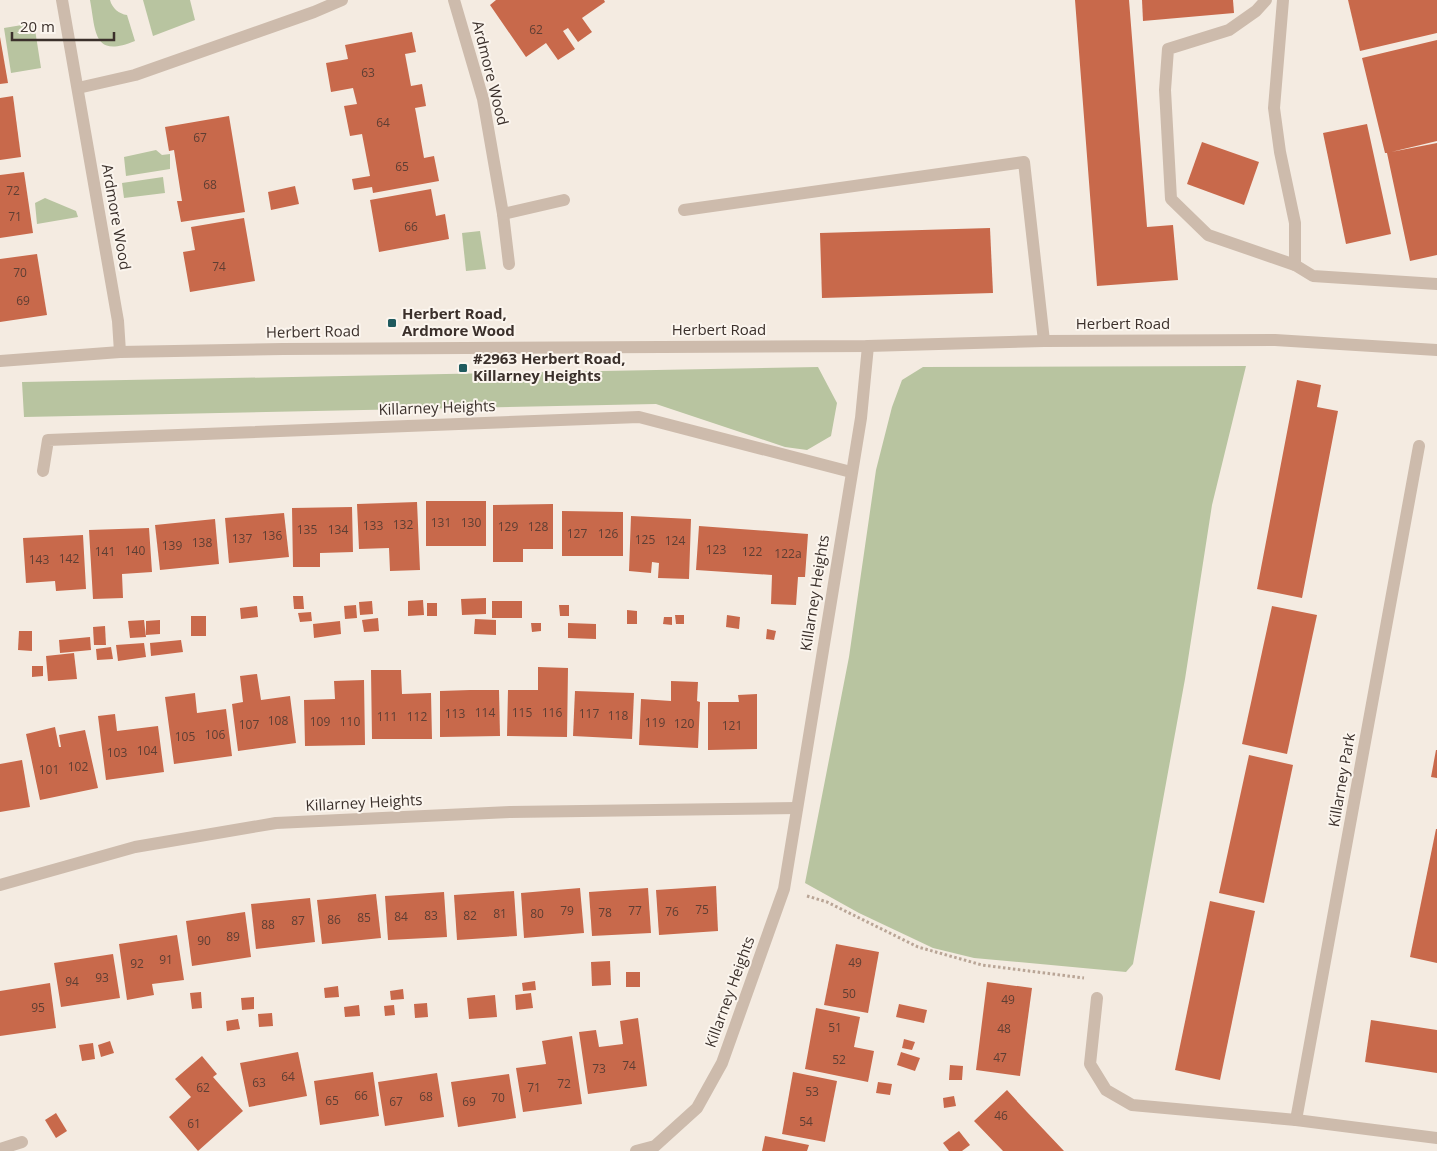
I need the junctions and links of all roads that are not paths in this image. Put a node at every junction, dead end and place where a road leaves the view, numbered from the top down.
1 (62, 0) edge
2 (342, 0) edge
3 (454, 0) edge
4 (1266, 0) edge
5 (1282, 0) edge
6 (78, 88) junction
7 (564, 200) dead end
8 (684, 210) dead end
9 (502, 214) junction
10 (509, 264) dead end
11 (1295, 264) junction
12 (1437, 284) edge
13 (1044, 341) junction
14 (868, 346) junction
15 (1437, 350) edge
16 (120, 352) junction
17 (0, 361) edge
18 (1419, 446) dead end
19 (43, 471) dead end
20 (851, 472) junction
21 (797, 808) junction
22 (0, 885) edge
23 (1097, 998) road end
24 (1296, 1120) junction
25 (1437, 1138) edge
26 (22, 1142) dead end
27 (0, 1148) edge
28 (636, 1151) edge

1 - 6 street, Ardmore Wood
2 - 6 street
3 - 9 street, Ardmore Wood
4 - 11 street
5 - 11 street
6 - 16 street, Ardmore Wood
7 - 9 street
8 - 13 street
9 - 10 street, Ardmore Wood
11 - 12 street
13 - 14 street, Herbert Road
13 - 15 street, Herbert Road
14 - 16 street, Herbert Road
14 - 20 street, Killarney Heights
16 - 17 street, Herbert Road
18 - 24 street, Killarney Park
19 - 20 street, Killarney Heights
20 - 21 street, Killarney Heights
21 - 22 street, Killarney Heights
21 - 28 street, Killarney Heights
23 - 24 street
24 - 25 street
26 - 27 street

